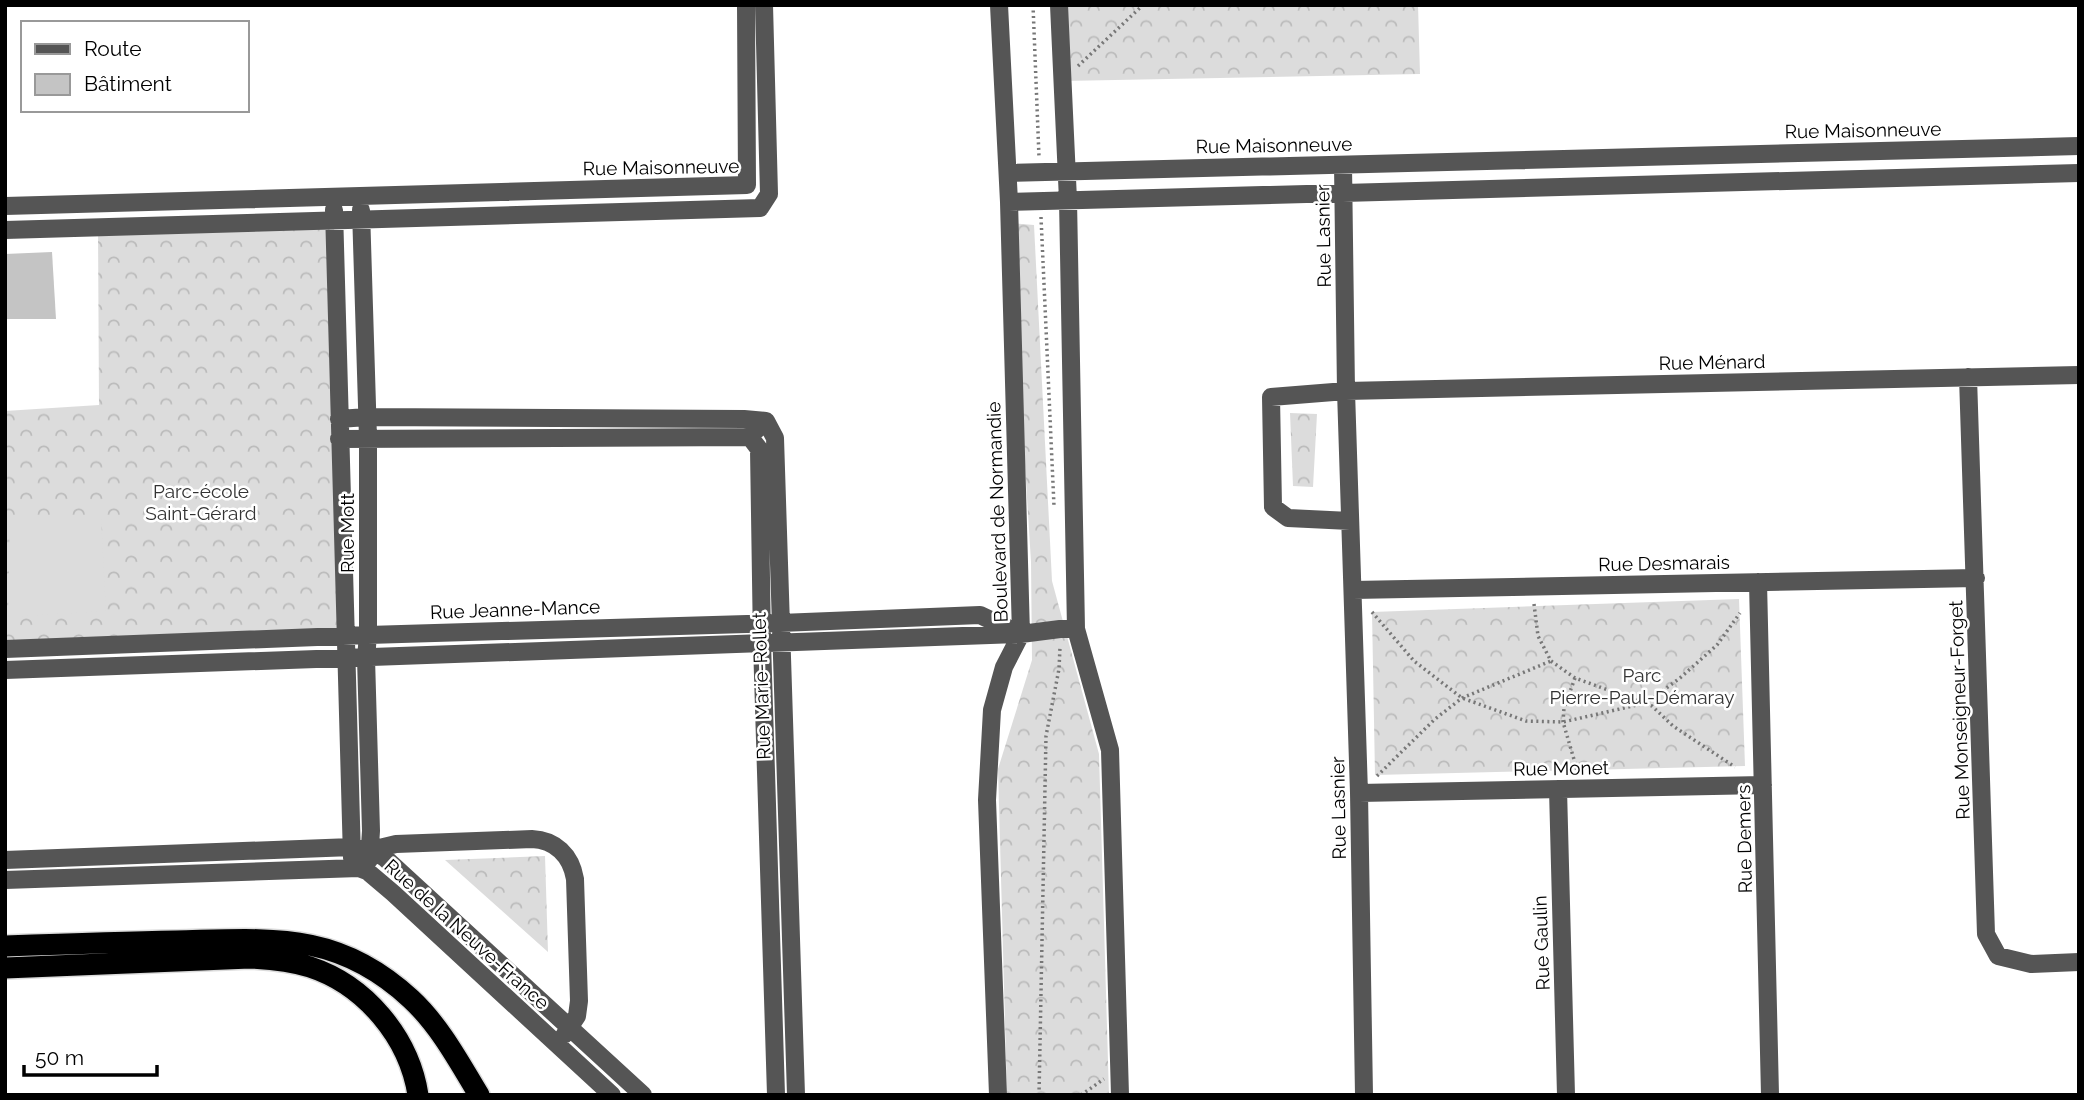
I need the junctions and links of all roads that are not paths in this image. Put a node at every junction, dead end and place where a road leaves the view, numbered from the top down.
1 (746, 5) edge
2 (764, 5) edge
3 (999, 5) edge
4 (1059, 5) edge
5 (757, 77) junction
6 (2079, 146) edge
7 (1967, 149) junction
8 (1760, 154) junction
9 (1541, 160) junction
10 (1343, 165) junction
11 (1067, 172) junction
12 (1008, 173) junction
13 (2079, 173) edge
14 (1968, 176) junction
15 (1761, 182) junction
16 (747, 185) junction
17 (1542, 187) junction
18 (1343, 193) junction
19 (360, 196) junction
20 (333, 197) junction
21 (1068, 200) junction
22 (1009, 202) junction
23 (70, 204) junction
24 (5, 206) edge
25 (760, 208) junction
26 (361, 220) junction
27 (334, 221) junction
28 (5, 230) edge
29 (71, 230) junction
30 (2079, 375) edge
31 (1968, 377) junction
32 (1346, 391) junction
33 (367, 417) junction
34 (339, 419) junction
35 (766, 421) junction
36 (750, 437) junction
37 (368, 438) junction
38 (340, 439) junction
39 (1350, 520) junction
40 (1976, 578) junction
41 (1758, 585) junction
42 (1353, 590) junction
43 (771, 623) junction
44 (1068, 629) junction
45 (1021, 634) junction
46 (368, 635) junction
47 (344, 637) junction
48 (762, 643) junction
49 (781, 643) junction
50 (5, 649) edge
51 (366, 657) junction
52 (346, 658) junction
53 (5, 670) edge
54 (1763, 785) junction
55 (1558, 789) junction
56 (1359, 793) junction
57 (352, 847) junction
58 (371, 850) junction
59 (135, 855) junction
60 (5, 860) edge
61 (359, 869) junction
62 (135, 875) junction
63 (5, 880) edge
64 (5, 946) edge
65 (791, 951) junction
66 (771, 952) junction
67 (2079, 962) edge
68 (5, 968) edge
69 (571, 1027) junction
70 (556, 1043) junction
71 (418, 1095) edge
72 (480, 1095) edge
73 (612, 1095) edge
74 (643, 1095) edge
75 (776, 1095) edge
76 (796, 1095) edge
77 (998, 1095) edge
78 (1120, 1095) edge
79 (1364, 1095) edge
80 (1566, 1095) edge
81 (1770, 1095) edge

1 - 5 street
2 - 5 street
3 - 12 street, Boulevard de Normandie
4 - 11 street
5 - 16 street
5 - 25 street
6 - 7 street, Rue Maisonneuve
7 - 8 street, Rue Maisonneuve
7 - 14 street, Rue Maisonneuve
8 - 9 street, Rue Maisonneuve
8 - 15 street, Rue Maisonneuve
9 - 10 street, Rue Maisonneuve
9 - 17 street
10 - 11 street, Rue Maisonneuve
10 - 18 street, Rue Lasnier
11 - 12 street, Rue Maisonneuve
11 - 21 street
12 - 22 street, Boulevard de Normandie
13 - 14 street
14 - 15 street
15 - 17 street
16 - 19 street, Rue Maisonneuve
16 - 25 street, Rue Maisonneuve
17 - 18 street
18 - 21 street
18 - 32 street, Rue Lasnier
19 - 20 street, Rue Maisonneuve
19 - 26 street, Rue Mott
20 - 23 street, Rue Maisonneuve
20 - 27 street, Rue Mott
21 - 22 street
21 - 44 street
22 - 45 street, Boulevard de Normandie
23 - 24 street, Rue Maisonneuve
23 - 29 street
25 - 26 street
26 - 27 street
26 - 33 street, Rue Mott
27 - 29 street
27 - 34 street, Rue Mott
28 - 29 street
30 - 31 street, Rue Ménard
31 - 32 street, Rue Ménard
31 - 40 street, Rue Monseigneur-Forget
32 - 39 street, Rue Lasnier
32 - 39 street
33 - 34 street
33 - 35 street
33 - 37 street, Rue Mott
34 - 38 street, Rue Mott
35 - 36 street
35 - 43 street, Rue Marie-Rollet
36 - 37 street
36 - 43 street, Rue Marie-Rollet
37 - 38 street
37 - 46 street, Rue Mott
38 - 47 street, Rue Mott
39 - 42 street, Rue Lasnier
40 - 41 street, Rue Desmarais
40 - 67 street, Rue Monseigneur-Forget
41 - 42 street, Rue Desmarais
41 - 54 street, Rue Demers
42 - 56 street, Rue Lasnier
43 - 45 street, Rue Jeanne-Mance
43 - 46 street, Rue Jeanne-Mance
43 - 48 street, Rue Marie-Rollet
43 - 49 street, Rue Marie-Rollet
44 - 45 street
44 - 78 street
45 - 49 street
45 - 77 street, Boulevard de Normandie
46 - 47 street, Rue Jeanne-Mance
46 - 51 street, Rue Mott
47 - 50 street, Rue Jeanne-Mance
47 - 52 street, Rue Mott
48 - 49 street
48 - 51 street
48 - 66 street, Rue Marie-Rollet
49 - 65 street, Rue Marie-Rollet
51 - 52 street
51 - 58 street, Rue Mott
52 - 53 street
52 - 57 street, Rue Mott
54 - 55 street, Rue Monet
54 - 81 street, Rue Demers
55 - 56 street, Rue Monet
55 - 80 street, Rue Gaulin
56 - 79 street, Rue Lasnier
57 - 58 street, Rue de la Neuve-France
57 - 59 street, Rue de la Neuve-France
57 - 61 street, Rue Mott
58 - 61 street, Rue Mott
58 - 69 street, Rue de la Neuve-France
58 - 69 street, Rue de la Neuve-France
59 - 60 street, Rue de la Neuve-France
59 - 62 street
61 - 62 street, Rue de la Neuve-France
61 - 70 street, Rue de la Neuve-France
62 - 63 street, Rue de la Neuve-France
64 - 72 highway
65 - 66 street
65 - 76 street, Rue Marie-Rollet
66 - 75 street, Rue Marie-Rollet
68 - 71 highway
69 - 70 street
69 - 74 street, Rue de la Neuve-France
70 - 73 street, Rue de la Neuve-France

